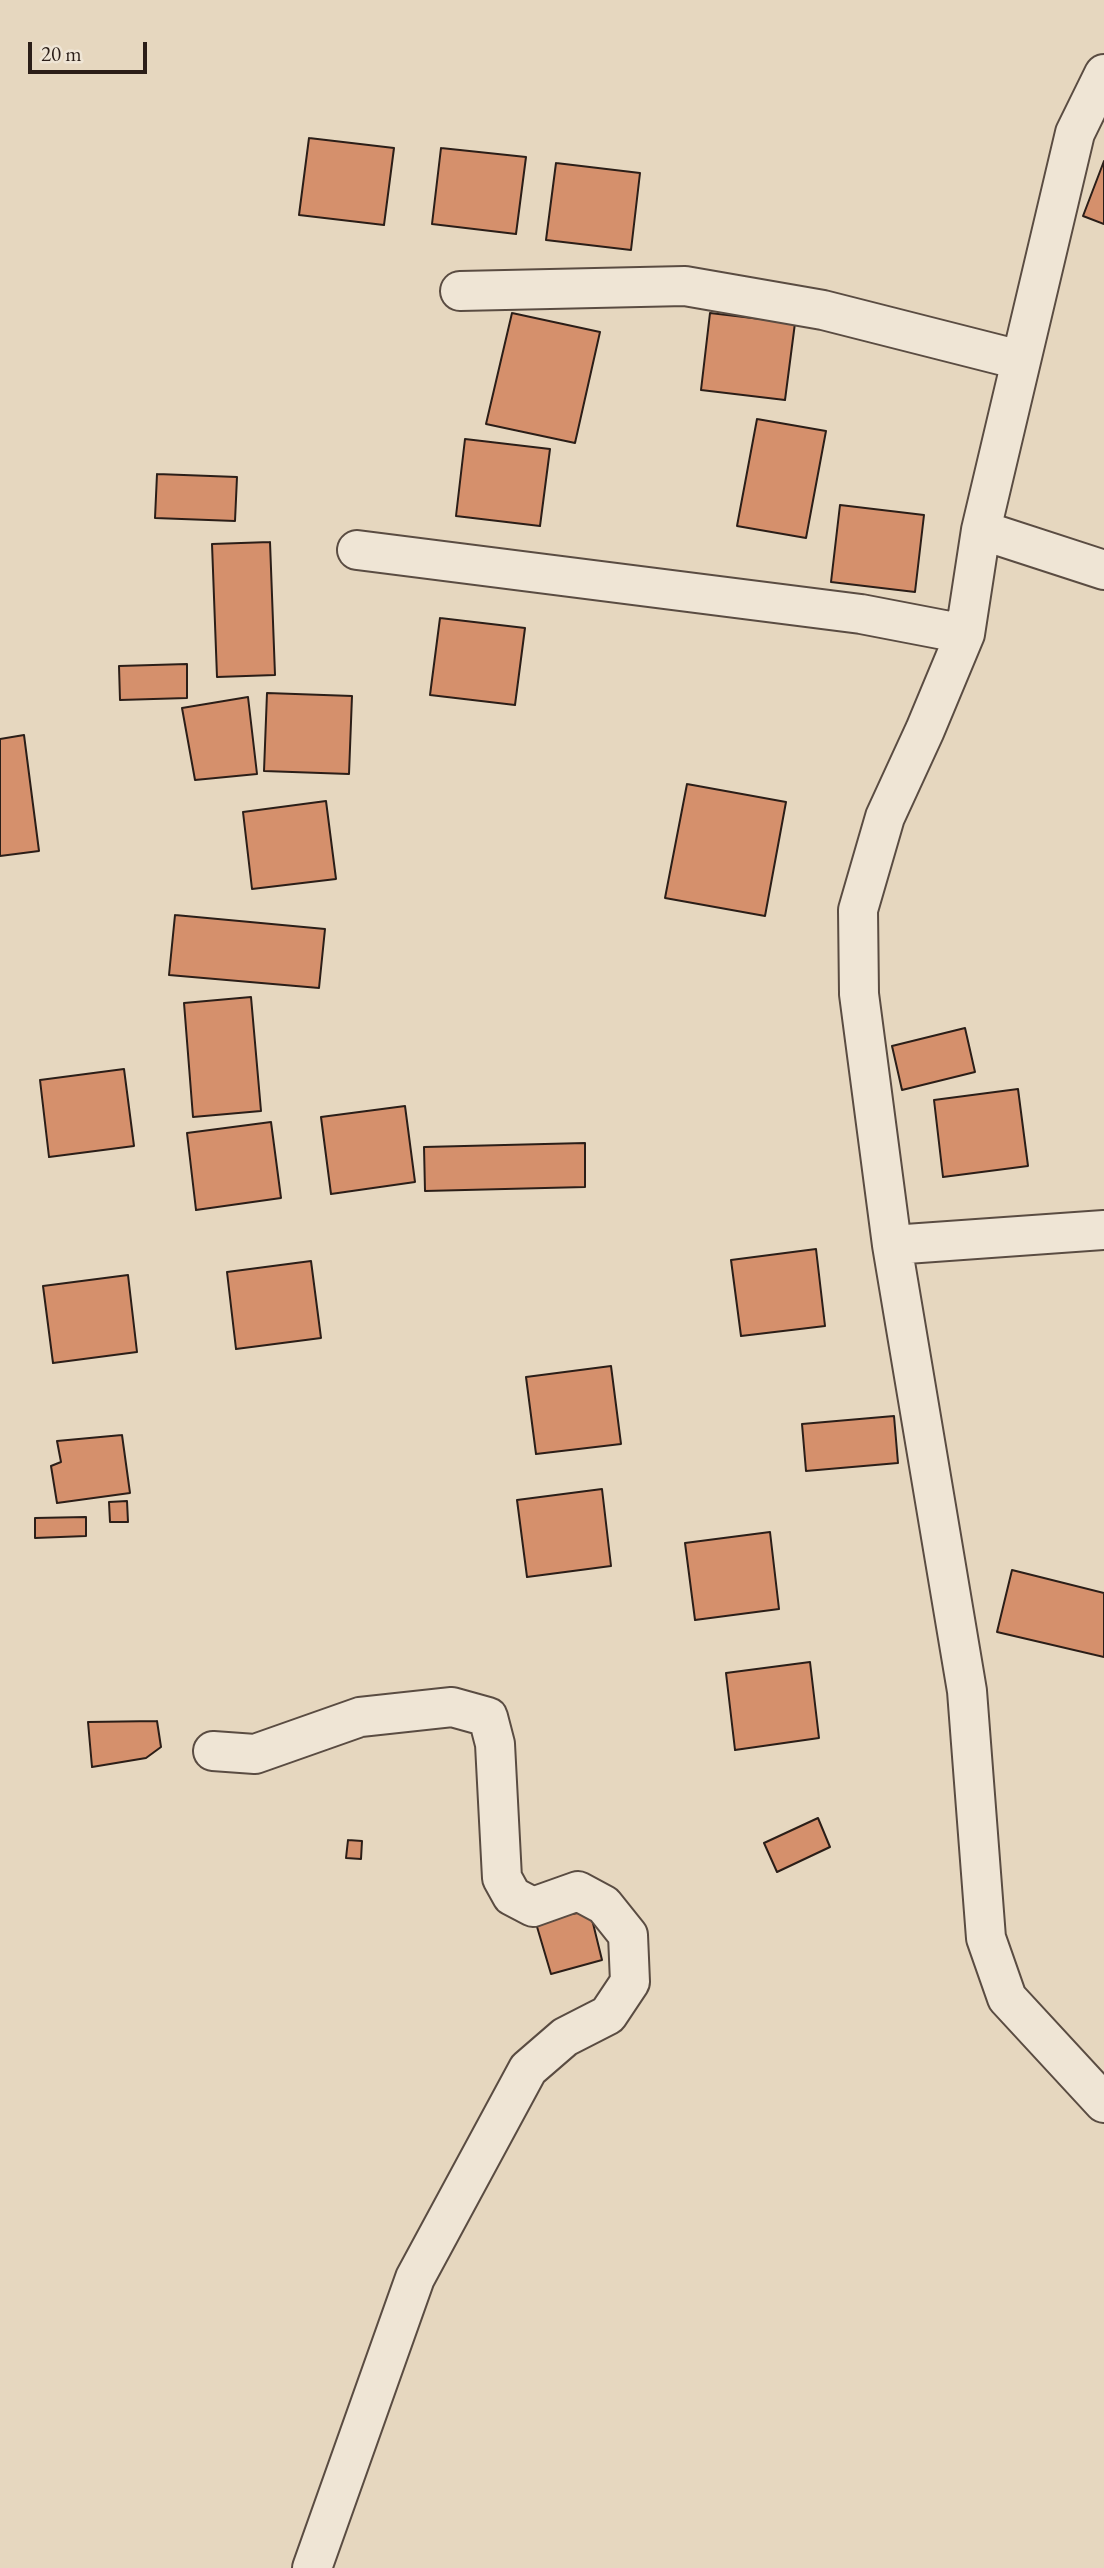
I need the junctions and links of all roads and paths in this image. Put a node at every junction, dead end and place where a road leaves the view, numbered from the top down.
1 (1104, 74) edge
2 (460, 291) dead end
3 (1020, 360) junction
4 (981, 530) junction
5 (357, 550) dead end
6 (1104, 570) edge
7 (965, 634) junction
8 (1104, 1230) edge
9 (892, 1245) junction
10 (213, 1751) dead end
11 (1104, 2103) edge
12 (312, 2568) edge

1 - 3 street
2 - 3 street
3 - 4 street
4 - 6 street
4 - 7 street
5 - 7 street
7 - 9 street
8 - 9 street
9 - 11 street
10 - 12 street

